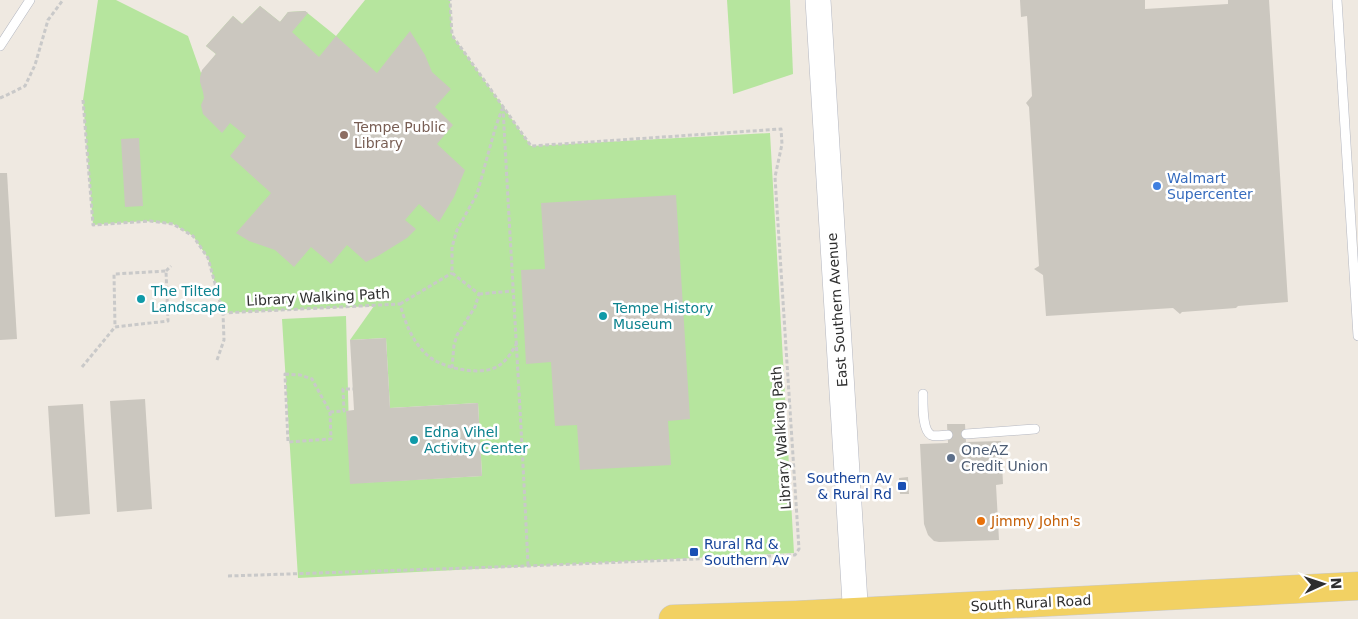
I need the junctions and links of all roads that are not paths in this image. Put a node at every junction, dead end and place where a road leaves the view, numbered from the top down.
1 (30, 0) edge
2 (818, 0) edge
3 (1337, 0) edge
4 (0, 46) edge
5 (1358, 336) edge
6 (922, 394) dead end
7 (1035, 429) dead end
8 (966, 434) dead end
9 (948, 435) dead end
10 (1358, 586) edge
11 (856, 615) edge
12 (673, 619) edge

1 - 4 lane
2 - 11 main road, East Southern Avenue
3 - 5 lane
6 - 9 lane
7 - 8 lane
10 - 11 main road, South Rural Road
11 - 12 main road, South Rural Road

